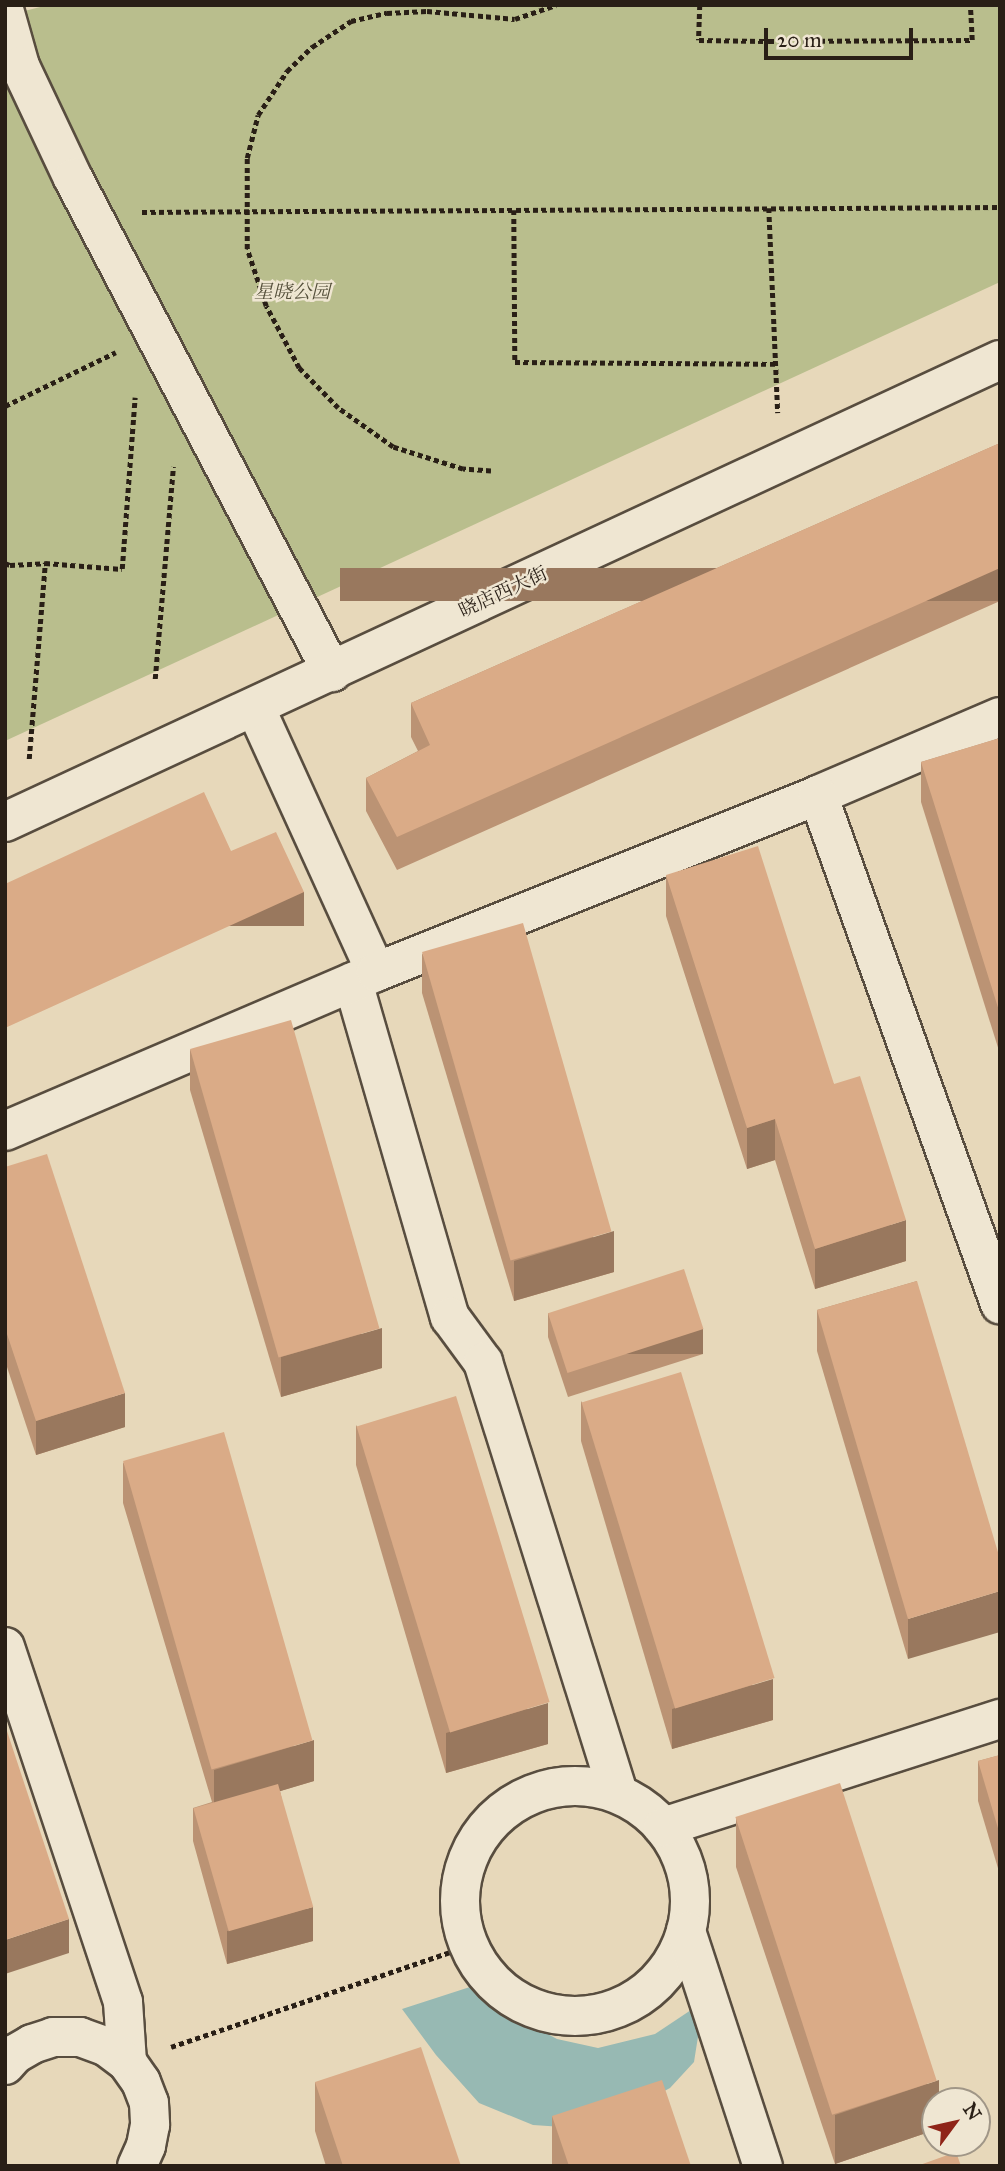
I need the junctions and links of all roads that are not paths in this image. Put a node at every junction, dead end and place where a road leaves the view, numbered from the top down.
1 (5, 13) edge
2 (1000, 360) edge
3 (332, 672) junction
4 (255, 707) junction
5 (1000, 717) edge
6 (818, 795) junction
7 (15, 817) edge
8 (364, 977) junction
9 (5, 1131) edge
10 (1000, 1304) edge
11 (5, 1647) edge
12 (1000, 1719) edge
13 (618, 1793) junction
14 (663, 1827) junction
15 (686, 1931) junction
16 (127, 2062) junction
17 (5, 2065) edge
18 (136, 2166) edge
19 (763, 2166) edge

1 - 3 street
2 - 3 street, 晓店西大街
3 - 4 street, 晓店西大街
4 - 7 street, 晓店西大街
4 - 8 street
5 - 6 street
6 - 8 street
6 - 10 street
8 - 9 street
8 - 13 street
11 - 16 street
12 - 14 street
13 - 14 street
13 - 15 street
14 - 15 street
15 - 19 street
16 - 17 street
16 - 18 street

